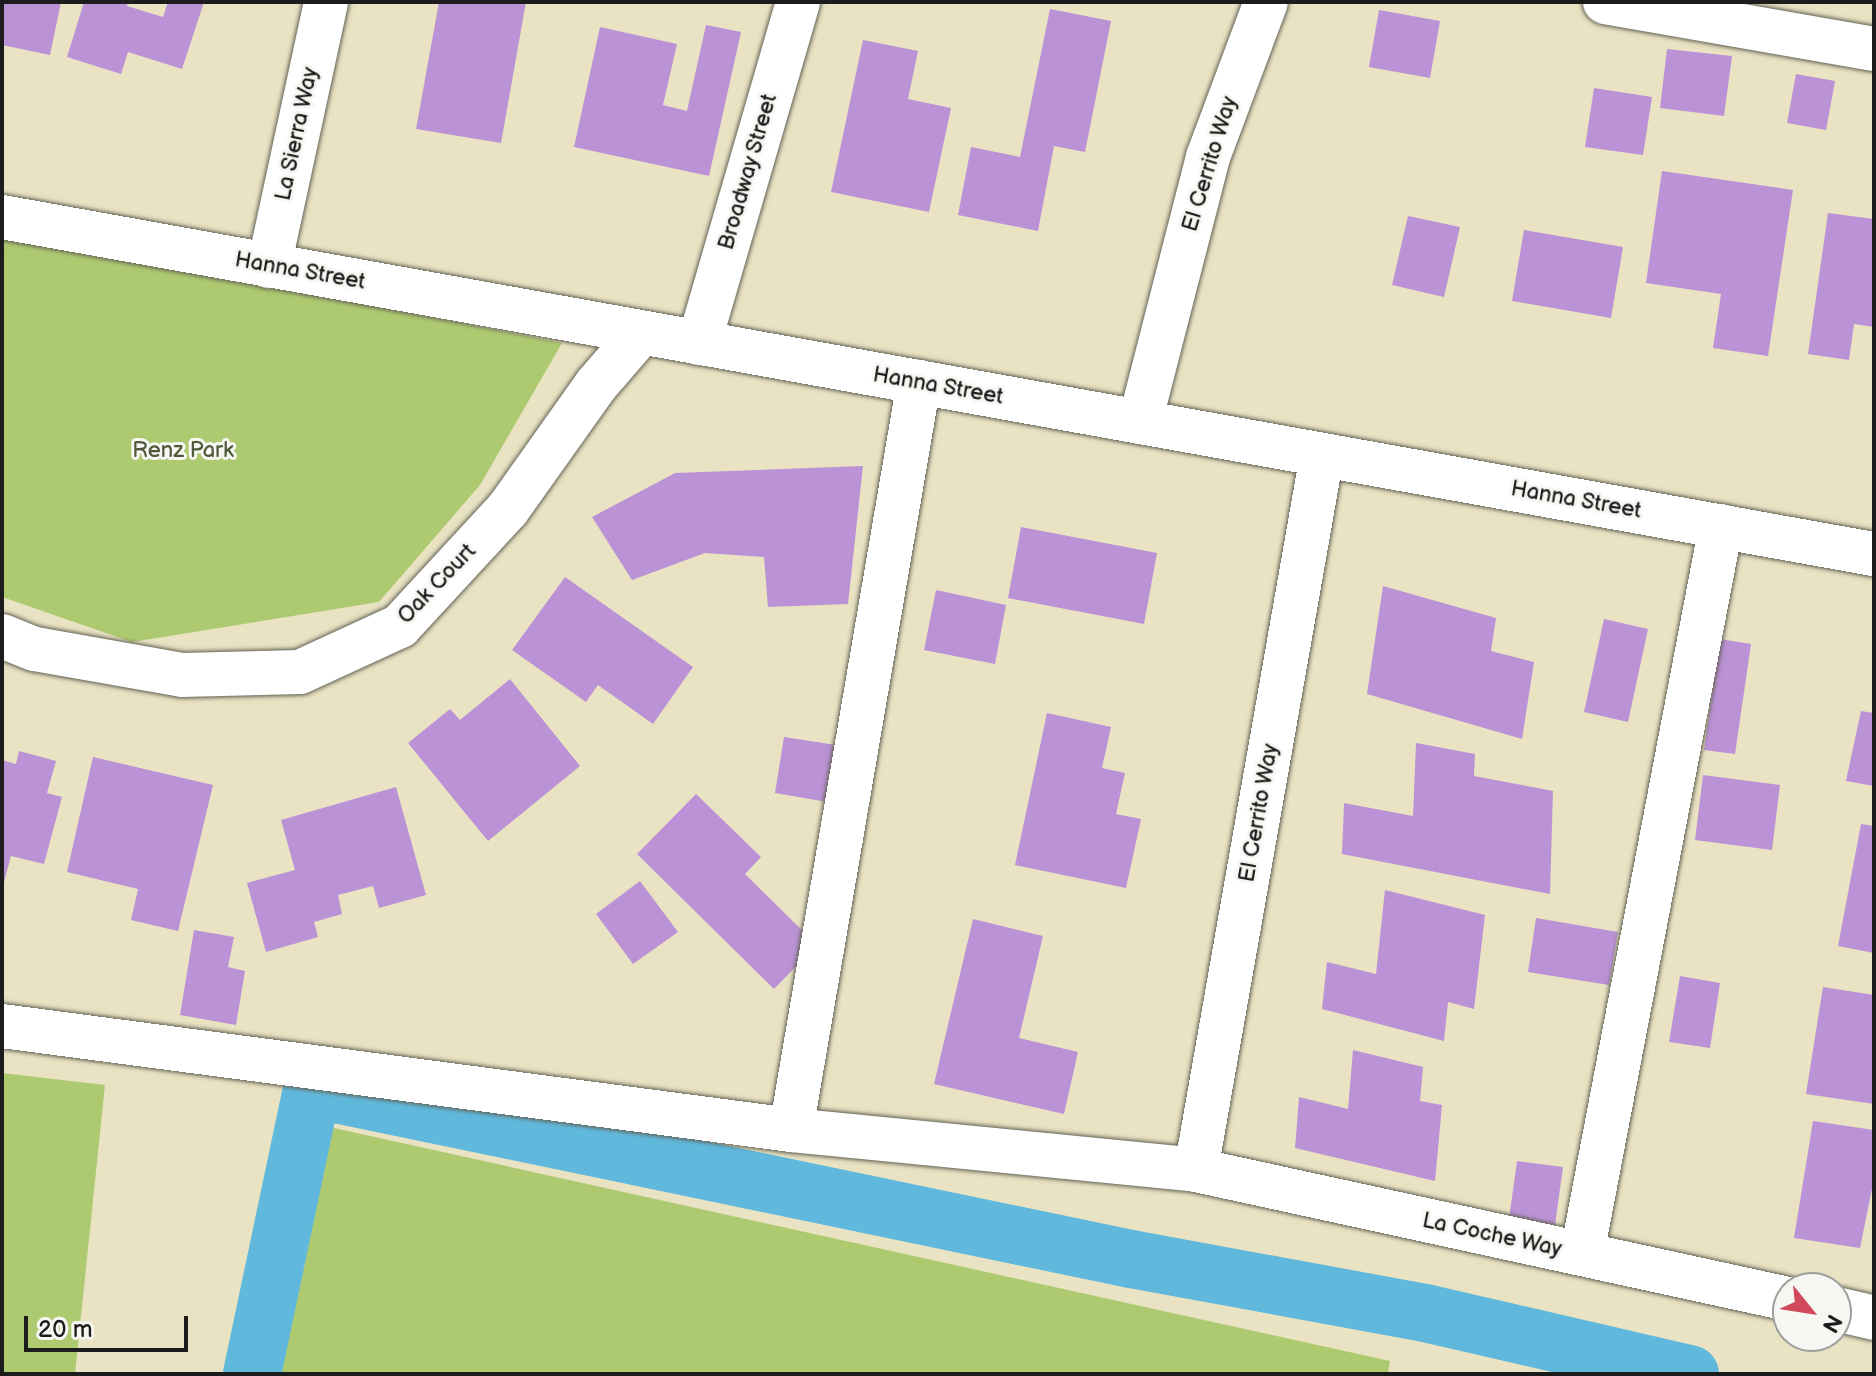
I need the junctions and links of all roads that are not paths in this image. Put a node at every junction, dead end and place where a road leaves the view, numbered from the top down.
1 (326, 2) edge
2 (798, 2) edge
3 (1266, 2) edge
4 (1605, 2) edge
5 (1874, 49) edge
6 (2, 217) edge
7 (269, 266) junction
8 (641, 333) junction
9 (699, 343) junction
10 (919, 382) junction
11 (1140, 422) junction
12 (1322, 455) junction
13 (1721, 526) junction
14 (1874, 554) edge
15 (2, 636) edge
16 (2, 1026) edge
17 (791, 1130) junction
18 (1196, 1170) junction
19 (1582, 1254) junction
20 (1772, 1296) edge
21 (1852, 1313) edge
22 (1874, 1318) edge

1 - 7 street, La Sierra Way
2 - 9 street, Broadway Street
3 - 11 street, El Cerrito Way
4 - 5 street
6 - 7 street, Hanna Street
7 - 8 street, Hanna Street
8 - 9 street, Hanna Street
8 - 15 street, Oak Court
9 - 10 street, Hanna Street
10 - 11 street, Hanna Street
10 - 17 street
11 - 12 street, Hanna Street
12 - 13 street, Hanna Street
12 - 18 street, El Cerrito Way
13 - 14 street, Hanna Street
13 - 19 street
16 - 17 street, La Coche Way
17 - 18 street, La Coche Way
18 - 19 street, La Coche Way
19 - 20 street, La Coche Way
21 - 22 street

